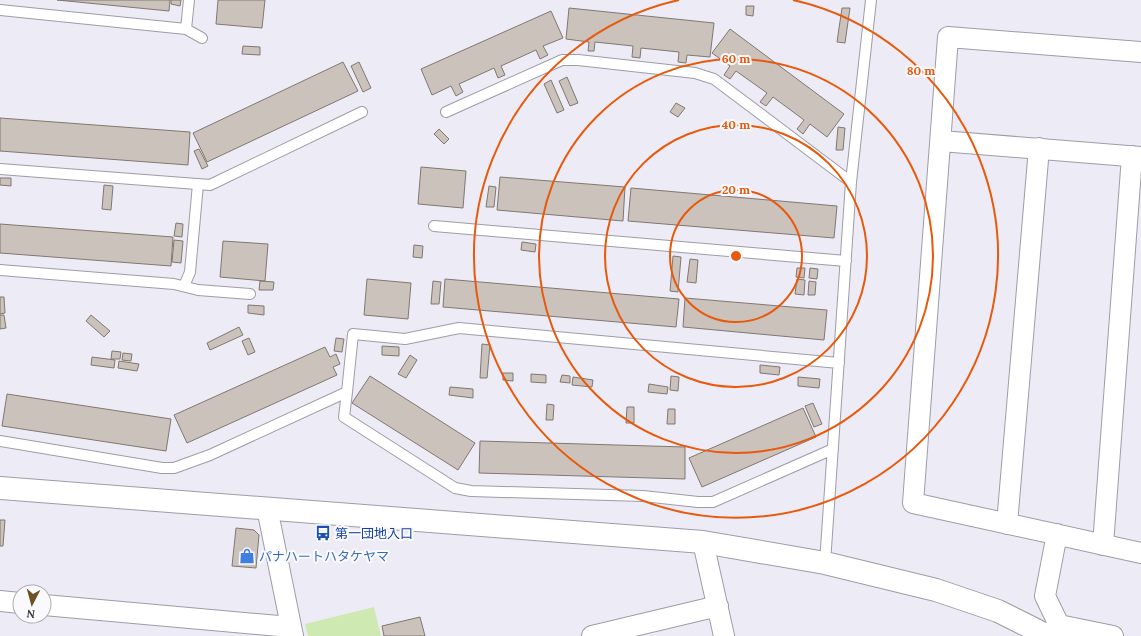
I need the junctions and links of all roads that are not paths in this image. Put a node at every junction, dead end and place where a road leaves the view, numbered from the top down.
1 (189, 0) edge
2 (871, 0) edge
3 (0, 10) edge
4 (186, 29) junction
5 (202, 38) dead end
6 (1141, 52) edge
7 (362, 112) dead end
8 (446, 112) dead end
9 (940, 141) junction
10 (1039, 148) junction
11 (1137, 156) edge
12 (0, 169) edge
13 (851, 182) junction
14 (198, 184) junction
15 (434, 226) dead end
16 (846, 261) junction
17 (0, 270) edge
18 (184, 286) junction
19 (250, 294) dead end
20 (839, 362) junction
21 (347, 392) junction
22 (0, 441) edge
23 (833, 449) junction
24 (0, 488) edge
25 (267, 508) junction
26 (1007, 524) junction
27 (1057, 534) junction
28 (703, 542) junction
29 (1103, 545) junction
30 (1141, 553) edge
31 (825, 564) junction
32 (0, 601) edge
33 (12, 602) edge
34 (52, 606) edge
35 (718, 606) junction
36 (291, 632) edge
37 (1052, 632) edge
38 (592, 636) edge
39 (724, 636) edge
40 (1114, 636) edge

1 - 4 lane
2 - 13 lane
3 - 4 lane
4 - 5 lane
6 - 9 street
7 - 14 lane
8 - 13 lane
9 - 10 street
9 - 26 street
10 - 11 street
10 - 26 street
11 - 29 street
12 - 14 lane
13 - 16 lane
14 - 18 lane
15 - 16 lane
16 - 20 lane
17 - 18 lane
18 - 19 lane
20 - 21 lane
20 - 23 lane
21 - 22 lane
21 - 23 lane
23 - 31 lane
24 - 25 street
25 - 28 street
25 - 36 street
26 - 27 street
27 - 29 street
27 - 37 street
28 - 31 street
28 - 35 street
29 - 30 street
31 - 37 street
32 - 33 street
34 - 36 street
35 - 38 street
35 - 39 street
37 - 40 street

